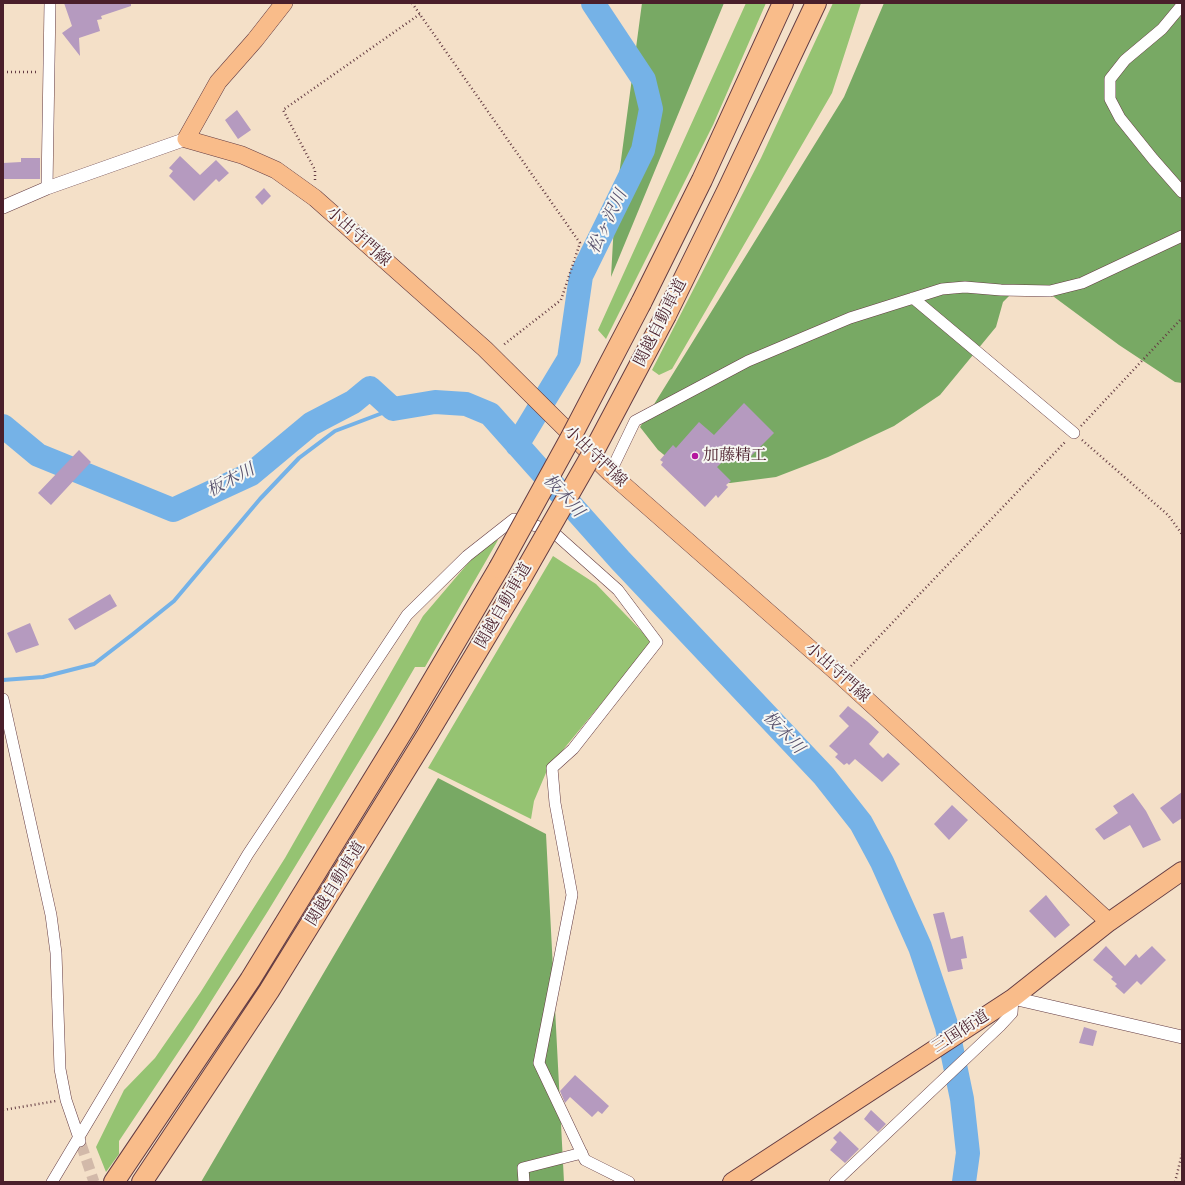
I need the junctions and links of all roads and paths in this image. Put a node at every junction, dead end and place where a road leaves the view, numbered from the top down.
1 (50, 3) edge
2 (284, 3) edge
3 (412, 3) edge
4 (783, 3) edge
5 (816, 3) edge
6 (1182, 5) edge
7 (420, 14) junction
8 (3, 72) edge
9 (49, 72) junction
10 (186, 139) junction
11 (47, 188) junction
12 (1182, 192) edge
13 (315, 198) junction
14 (3, 207) edge
15 (1182, 236) edge
16 (913, 298) junction
17 (1182, 318) edge
18 (491, 355) junction
19 (1074, 433) junction
20 (610, 473) junction
21 (1182, 534) edge
22 (841, 676) junction
23 (3, 699) edge
24 (1182, 871) edge
25 (1109, 922) junction
26 (1013, 998) junction
27 (1182, 1037) edge
28 (66, 1100) junction
29 (3, 1110) edge
30 (79, 1140) junction
31 (582, 1153) junction
32 (1182, 1154) edge
33 (52, 1182) edge
34 (114, 1182) edge
35 (142, 1182) edge
36 (524, 1182) edge
37 (629, 1182) edge
38 (732, 1182) edge
39 (835, 1182) edge
40 (1175, 1182) edge

1 - 9 street
2 - 10 main road
3 - 7 path
4 - 34 highway, 関越自動車道, bridge
5 - 35 highway, 関越自動車道, bridge
6 - 12 street
7 - 13 path
7 - 18 path
8 - 9 path
9 - 11 street
10 - 11 street
10 - 13 main road, 小出守門線
11 - 14 street
13 - 18 main road, 小出守門線
15 - 16 street
16 - 19 street
16 - 20 street
17 - 19 path
18 - 20 main road, 小出守門線
19 - 21 path
19 - 22 path
20 - 22 main road, 小出守門線
22 - 25 main road, 小出守門線
23 - 28 street
24 - 25 highway, 三国街道
25 - 26 highway, 三国街道
26 - 27 street
26 - 38 highway, 三国街道
26 - 39 street
28 - 29 path
28 - 30 street
30 - 31 street
30 - 33 street
31 - 36 street
31 - 37 street
32 - 40 path

